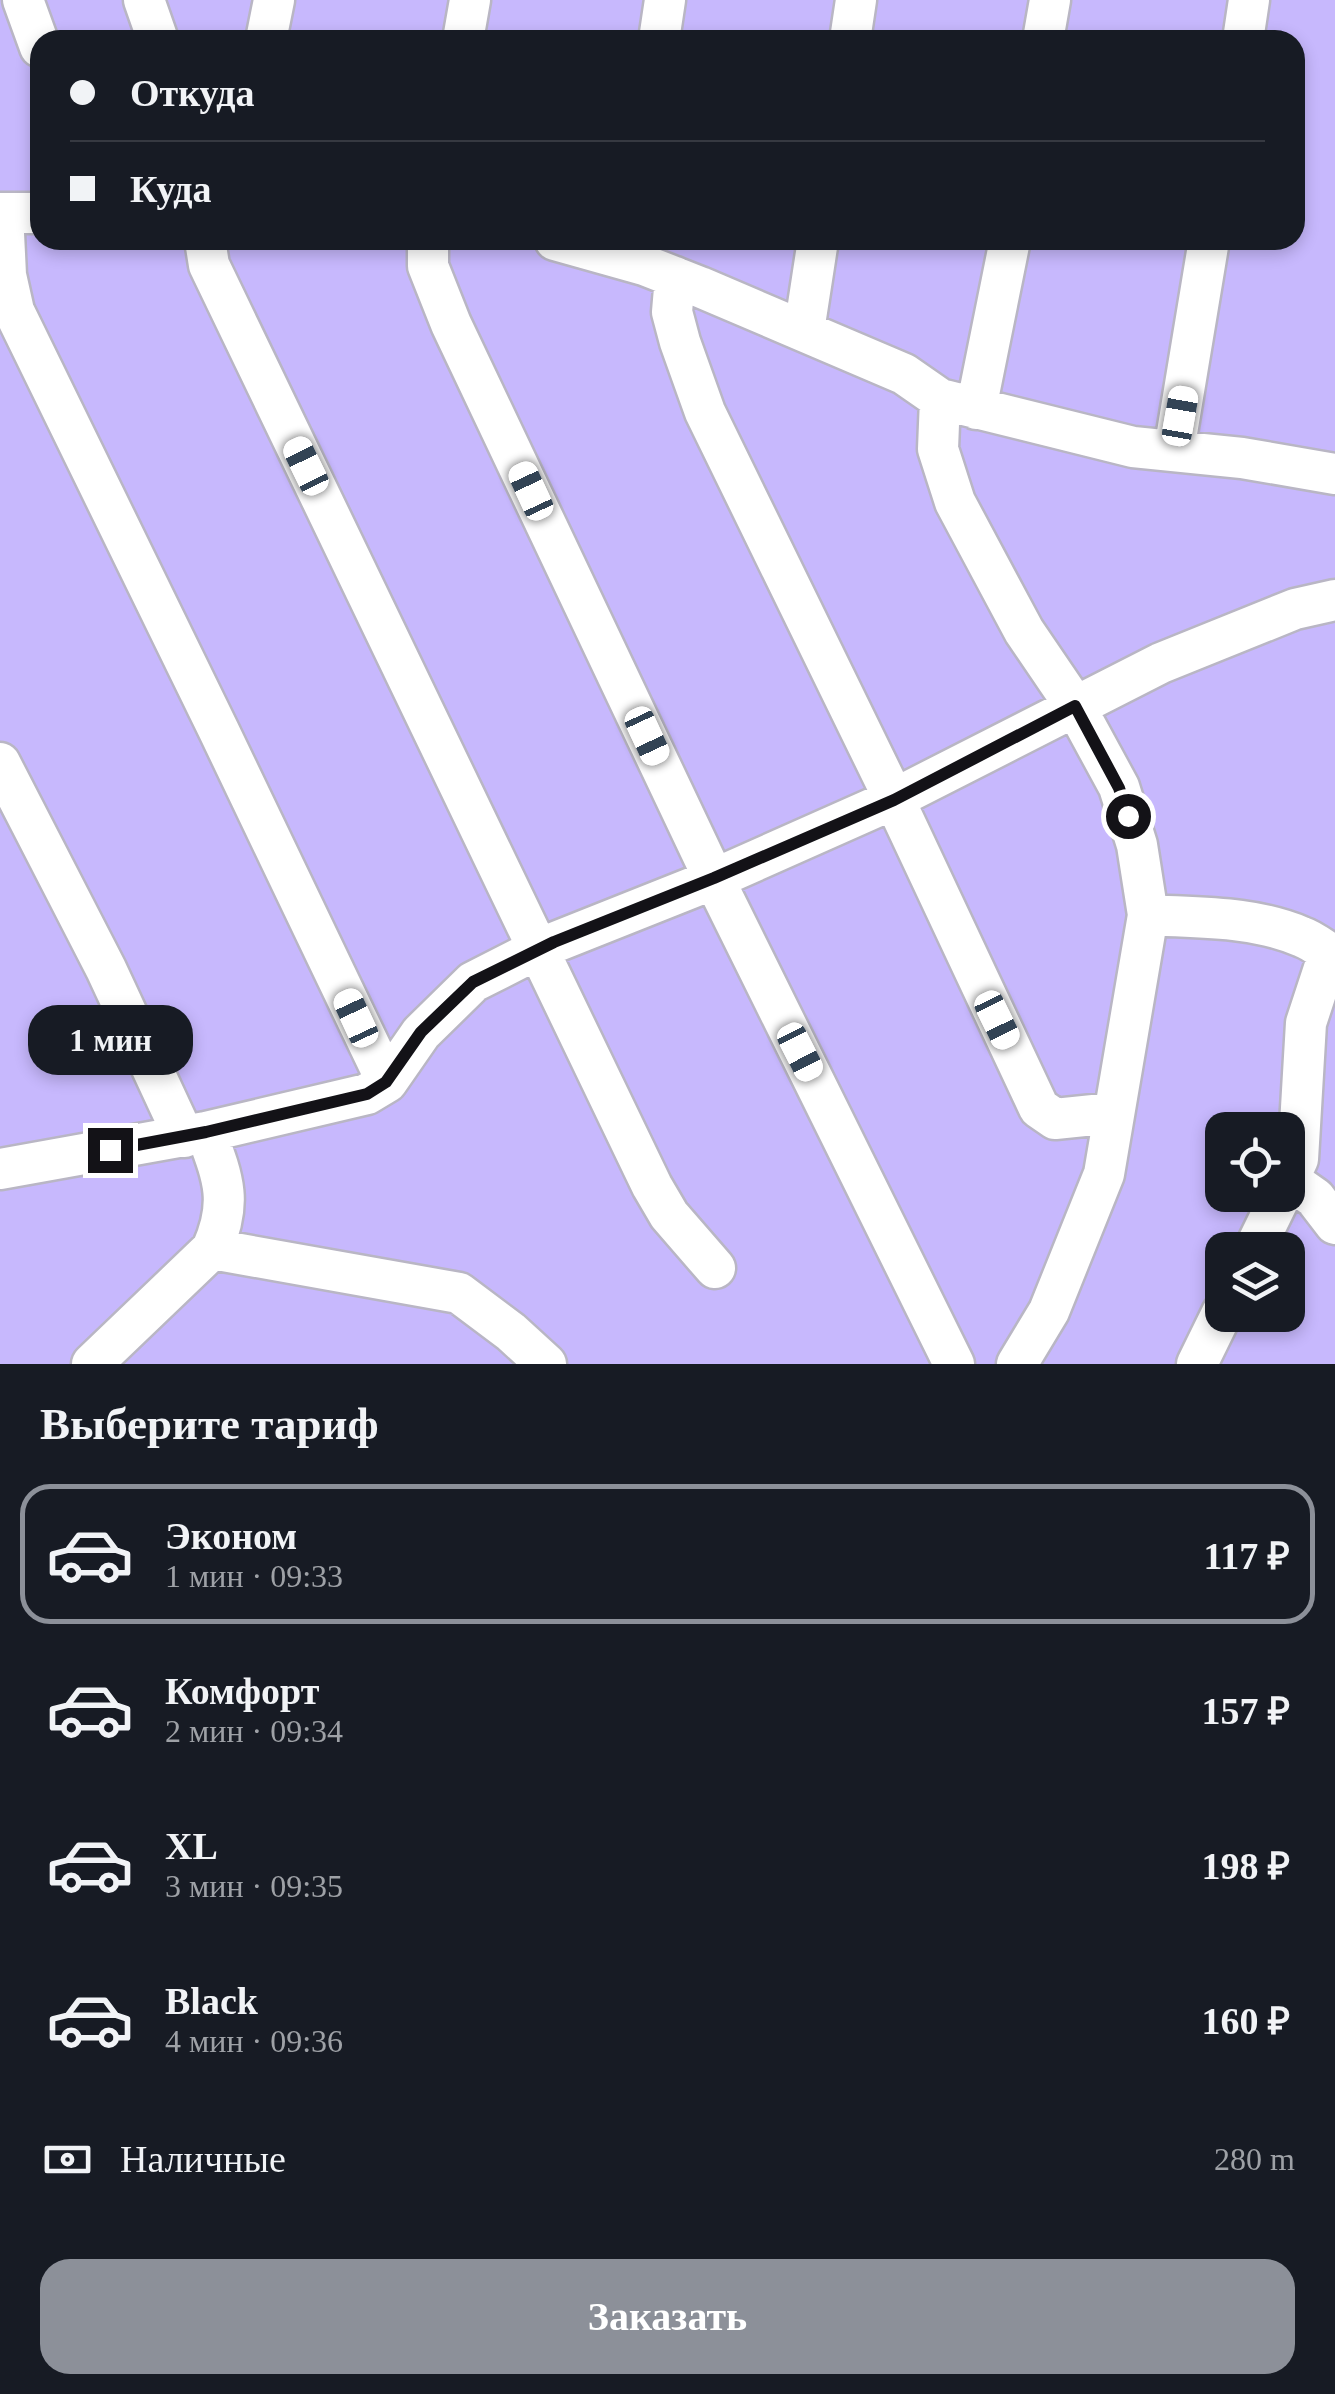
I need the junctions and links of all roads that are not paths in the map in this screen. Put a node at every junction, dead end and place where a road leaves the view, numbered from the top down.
1 (24, 0) edge
2 (144, 0) edge
3 (274, 0) edge
4 (470, 0) edge
5 (665, 0) edge
6 (856, 0) edge
7 (1050, 0) edge
8 (1250, 0) edge
9 (34, 30) edge
10 (154, 30) edge
11 (268, 30) edge
12 (465, 30) edge
13 (660, 30) edge
14 (852, 30) edge
15 (1045, 30) edge
16 (1245, 30) edge
17 (14, 213) edge
18 (207, 250) edge
19 (428, 250) edge
20 (625, 250) edge
21 (816, 250) edge
22 (1007, 250) edge
23 (1207, 250) edge
24 (676, 278) junction
25 (804, 331) junction
26 (958, 404) junction
27 (1174, 451) junction
28 (1335, 474) edge
29 (1335, 600) edge
30 (1075, 706) junction
31 (0, 763) edge
32 (894, 800) junction
33 (714, 878) junction
34 (1148, 915) junction
35 (538, 949) junction
36 (386, 1082) junction
37 (1301, 1112) edge
38 (1113, 1113) junction
39 (195, 1134) junction
40 (0, 1169) edge
41 (1305, 1191) edge
42 (1335, 1224) edge
43 (212, 1249) junction
44 (715, 1268) dead end
45 (1213, 1332) edge
46 (92, 1364) edge
47 (546, 1364) edge
48 (954, 1364) edge
49 (1017, 1364) edge
50 (1197, 1364) edge

1 - 9 street
2 - 10 street
3 - 11 street
4 - 12 street
5 - 13 street
6 - 14 street
7 - 15 street
8 - 16 street
17 - 36 street
18 - 35 street
19 - 33 street
20 - 24 street
21 - 25 street
22 - 26 street
23 - 27 street
24 - 25 street
24 - 32 street
25 - 26 street
26 - 27 street
26 - 30 street
27 - 28 street
29 - 30 street
30 - 32 street
30 - 34 street
31 - 39 street
32 - 33 street
32 - 38 street
33 - 35 street
33 - 48 street
34 - 37 street
34 - 38 street
35 - 36 street
35 - 44 street
36 - 39 street
38 - 49 street
39 - 40 street
39 - 43 street
41 - 42 street
43 - 46 street
43 - 47 street
45 - 50 street

